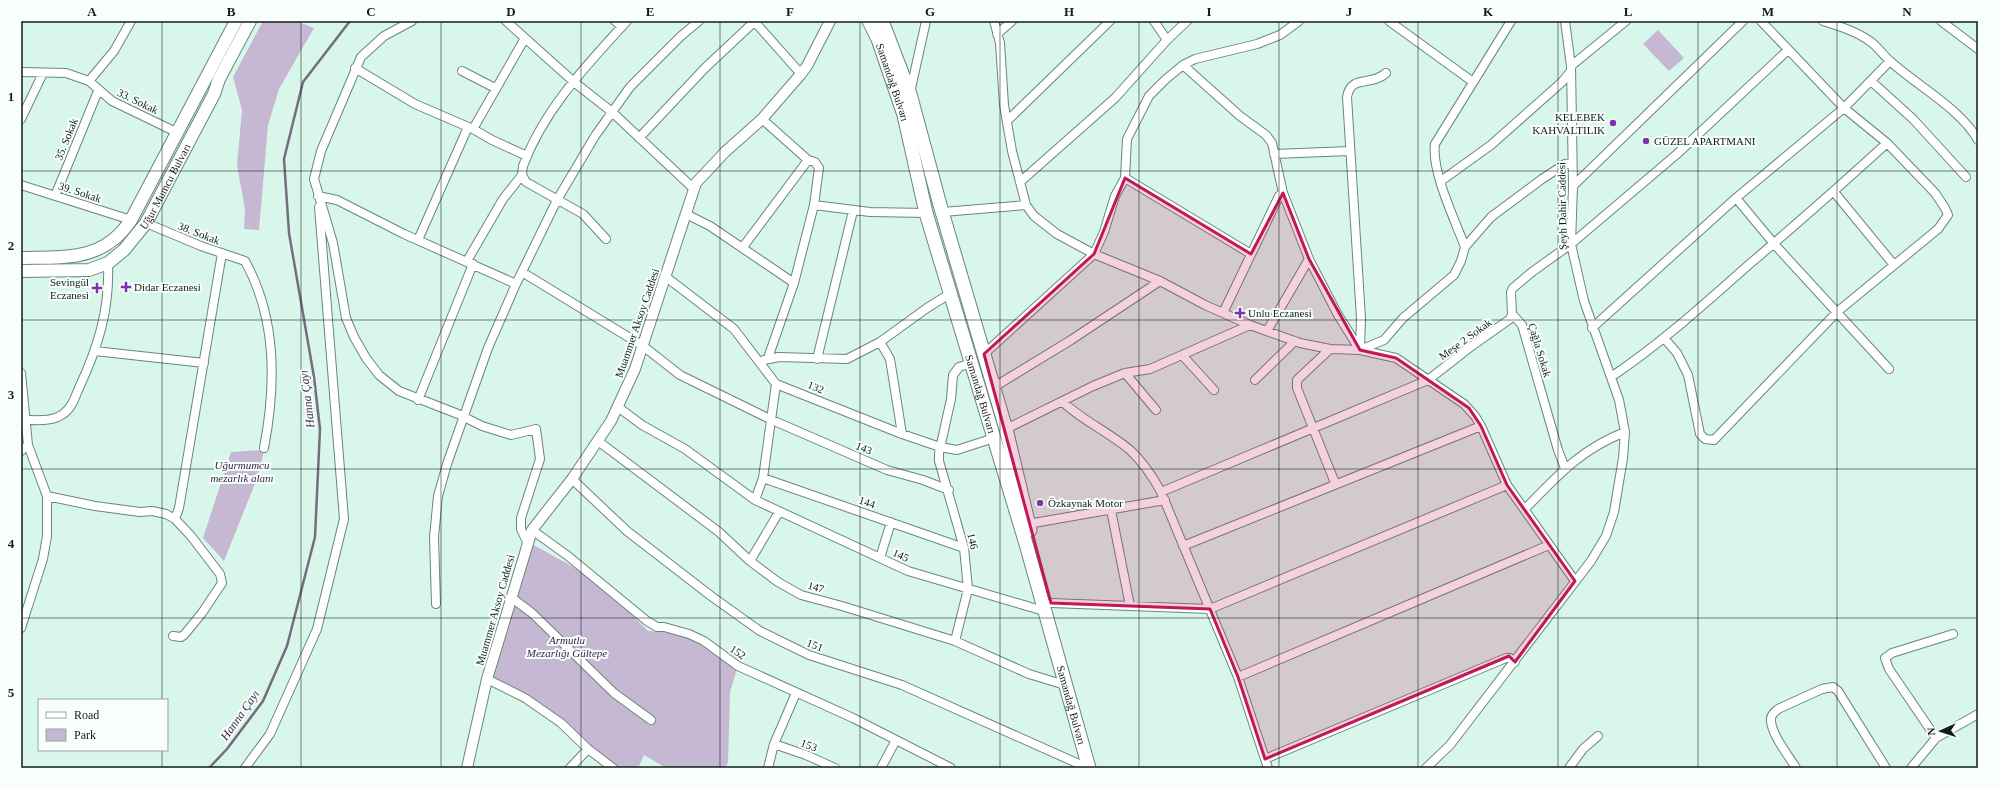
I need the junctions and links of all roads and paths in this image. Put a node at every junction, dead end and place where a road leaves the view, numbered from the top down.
1 (131, 21) edge
2 (236, 21) edge
3 (250, 21) edge
4 (412, 21) edge
5 (506, 21) edge
6 (615, 21) edge
7 (699, 21) edge
8 (754, 21) edge
9 (830, 21) edge
10 (869, 21) edge
11 (882, 21) edge
12 (926, 21) edge
13 (994, 21) edge
14 (1012, 21) edge
15 (1110, 21) edge
16 (1154, 21) edge
17 (1187, 21) edge
18 (1299, 21) edge
19 (1389, 21) edge
20 (1511, 21) edge
21 (1566, 21) edge
22 (1626, 21) edge
23 (1743, 21) edge
24 (1761, 21) edge
25 (1823, 21) edge
26 (1941, 21) edge
27 (625, 24) edge
28 (998, 34) junction
29 (525, 38) junction
30 (1167, 40) junction
31 (1978, 49) edge
32 (1788, 50) junction
33 (1890, 61) junction
34 (1184, 65) junction
35 (355, 68) junction
36 (1571, 69) junction
37 (462, 71) dead end
38 (21, 72) edge
39 (43, 73) junction
40 (1386, 73) dead end
41 (801, 74) junction
42 (89, 81) junction
43 (1871, 81) junction
44 (574, 82) junction
45 (1472, 82) junction
46 (495, 88) junction
47 (98, 91) junction
48 (910, 94) junction
49 (1844, 108) junction
50 (612, 112) junction
51 (21, 119) edge
52 (762, 119) junction
53 (1007, 121) junction
54 (471, 128) junction
55 (178, 134) junction
56 (639, 138) junction
57 (1978, 140) edge
58 (1887, 143) junction
59 (1350, 151) junction
60 (1274, 154) junction
61 (527, 156) junction
62 (808, 160) junction
63 (1572, 163) junction
64 (522, 175) junction
65 (1966, 177) dead end
66 (1125, 178) junction
67 (1441, 181) junction
68 (1020, 182) junction
69 (21, 185) edge
70 (1573, 186) junction
71 (694, 189) junction
72 (1283, 192) junction
73 (1834, 192) junction
74 (54, 196) junction
75 (318, 196) junction
76 (1736, 198) junction
77 (556, 200) junction
78 (814, 205) junction
79 (1026, 205) junction
80 (853, 210) junction
81 (943, 212) junction
82 (926, 213) junction
83 (686, 214) junction
84 (131, 220) junction
85 (146, 223) junction
86 (606, 239) dead end
87 (418, 240) junction
88 (1571, 244) junction
89 (1775, 245) junction
90 (742, 247) junction
91 (1465, 247) junction
92 (222, 253) junction
93 (1094, 254) junction
94 (1251, 254) junction
95 (21, 258) edge
96 (1309, 259) junction
97 (470, 263) junction
98 (108, 264) junction
99 (1894, 265) junction
100 (21, 271) edge
101 (522, 272) junction
102 (666, 277) junction
103 (1160, 281) junction
104 (794, 283) junction
105 (516, 284) junction
106 (951, 294) junction
107 (1837, 312) junction
108 (1224, 313) junction
109 (1512, 314) junction
110 (1250, 325) junction
111 (1592, 328) junction
112 (1267, 331) junction
113 (1664, 338) junction
114 (1295, 341) junction
115 (880, 342) junction
116 (643, 346) junction
117 (1330, 350) junction
118 (1360, 350) junction
119 (95, 351) junction
120 (984, 354) junction
121 (1182, 355) junction
122 (817, 358) junction
123 (764, 360) junction
124 (204, 363) junction
125 (972, 363) junction
126 (1889, 369) dead end
127 (21, 373) edge
128 (1125, 373) junction
129 (1611, 377) junction
130 (1256, 380) dead end
131 (1428, 380) junction
132 (776, 384) junction
133 (994, 387) junction
134 (1214, 390) dead end
135 (418, 400) junction
136 (1063, 402) junction
137 (618, 407) junction
138 (1156, 410) dead end
139 (465, 417) junction
140 (24, 420) junction
141 (772, 420) junction
142 (1481, 426) junction
143 (1312, 428) junction
144 (1006, 429) junction
145 (1625, 432) junction
146 (902, 434) junction
147 (994, 438) junction
148 (598, 441) junction
149 (28, 445) junction
150 (940, 447) junction
151 (264, 448) dead end
152 (21, 451) edge
153 (1565, 468) junction
154 (762, 478) junction
155 (572, 479) junction
156 (1336, 483) junction
157 (1507, 485) junction
158 (949, 490) junction
159 (1161, 492) junction
160 (47, 496) junction
161 (755, 500) junction
162 (1164, 500) junction
163 (1525, 509) junction
164 (1111, 510) junction
165 (780, 512) junction
166 (175, 519) junction
167 (891, 522) junction
168 (1028, 524) junction
169 (532, 530) junction
170 (527, 542) junction
171 (1549, 545) junction
172 (1183, 546) junction
173 (964, 548) junction
174 (880, 558) junction
175 (750, 561) junction
176 (1574, 581) junction
177 (968, 589) junction
178 (512, 598) junction
179 (436, 604) dead end
180 (1130, 606) junction
181 (1048, 607) junction
182 (1210, 609) junction
183 (21, 628) edge
184 (1953, 634) dead end
185 (173, 636) dead end
186 (954, 641) junction
187 (1515, 662) junction
188 (1238, 677) junction
189 (487, 679) junction
190 (1065, 685) junction
191 (796, 693) junction
192 (1978, 714) edge
193 (651, 720) dead end
194 (1598, 736) dead end
195 (1936, 738) junction
196 (896, 740) junction
197 (774, 744) junction
198 (588, 749) junction
199 (1265, 759) junction
200 (1914, 767) edge
201 (245, 768) edge
202 (467, 768) edge
203 (570, 768) edge
204 (613, 768) edge
205 (768, 768) edge
206 (835, 768) edge
207 (881, 768) edge
208 (951, 768) edge
209 (1088, 768) edge
210 (1098, 768) edge
211 (1268, 768) edge
212 (1426, 768) edge
213 (1568, 768) edge
214 (1796, 768) edge
215 (1886, 768) edge

1 - 42 street
2 - 55 main road, Uğur Mumcu Bulvarı
3 - 85 main road, Uğur Mumcu Bulvarı
4 - 35 street
5 - 29 street
6 - 27 street
7 - 50 street
8 - 41 street
8 - 56 street
9 - 41 street, Muammer Aksoy Caddesi
10 - 82 highway, Samandağ Bulvarı
11 - 48 highway, Samandağ Bulvarı
12 - 48 street
13 - 28 street
14 - 28 street
15 - 53 street
16 - 30 street
17 - 30 street
18 - 34 street
19 - 45 street
20 - 45 street
21 - 36 street, Şeyh Dahir Caddesi
22 - 36 street
23 - 70 street
24 - 32 street
25 - 33 street
26 - 31 street
27 - 44 street
28 - 53 street
29 - 44 street
29 - 46 street
30 - 68 street
32 - 49 street
32 - 88 street
33 - 43 street
33 - 57 street
34 - 60 street
34 - 66 street
35 - 54 street
35 - 75 street
36 - 63 street, Şeyh Dahir Caddesi
36 - 67 street
37 - 46 street
38 - 39 street, 33. Sokak
39 - 42 street, 33. Sokak
39 - 51 street
40 - 59 street
41 - 52 street, Muammer Aksoy Caddesi
42 - 47 street, 33. Sokak
43 - 49 street
43 - 65 street
44 - 50 street
44 - 61 street
45 - 67 street
46 - 54 street
47 - 55 street, 33. Sokak
47 - 74 street, 35. Sokak
48 - 81 highway, Samandağ Bulvarı
49 - 58 street
49 - 76 street
50 - 56 street
50 - 77 street
52 - 62 street
52 - 71 street, Muammer Aksoy Caddesi
53 - 68 street
54 - 61 street
54 - 87 street
55 - 84 main road, Uğur Mumcu Bulvarı
56 - 71 street
58 - 73 street
58 - 99 street
59 - 60 street
59 - 118 street
60 - 72 street
61 - 64 street
62 - 78 street
62 - 90 street
63 - 70 street, Şeyh Dahir Caddesi
63 - 91 street
64 - 77 street
64 - 97 street
66 - 93 street
66 - 94 street
67 - 91 street
68 - 79 street
69 - 74 street, 39. Sokak
70 - 88 street, Şeyh Dahir Caddesi
71 - 83 street, Muammer Aksoy Caddesi
72 - 94 street
72 - 96 street
73 - 89 street
73 - 99 street
74 - 84 street, 39. Sokak
75 - 87 street
75 - 135 street
75 - 201 street
76 - 89 street
76 - 111 street
77 - 86 street
77 - 101 street
78 - 80 street
78 - 104 street
79 - 81 street
79 - 93 street
80 - 82 street
80 - 122 street
81 - 120 highway, Samandağ Bulvarı
82 - 106 highway, Samandağ Bulvarı
83 - 90 street
83 - 102 street, Muammer Aksoy Caddesi
84 - 95 main road, Uğur Mumcu Bulvarı
85 - 92 street, 38. Sokak
85 - 98 main road, Uğur Mumcu Bulvarı
87 - 97 street
88 - 109 street
88 - 111 street, Şeyh Dahir Caddesi
89 - 107 street
89 - 113 street
90 - 104 street
91 - 118 street
92 - 124 street
92 - 151 street, 38. Sokak
93 - 103 street
93 - 120 street
94 - 108 street
96 - 112 street
96 - 118 street
97 - 105 street
97 - 135 street
98 - 100 main road, Uğur Mumcu Bulvarı
98 - 119 street
99 - 107 street
101 - 105 street
101 - 116 street, 143
102 - 116 street, Muammer Aksoy Caddesi
102 - 123 street
103 - 108 street
103 - 133 street
104 - 123 street
105 - 139 street
106 - 115 street
106 - 125 highway, Samandağ Bulvarı
107 - 113 street
107 - 126 street
108 - 110 street
109 - 131 street, Meşe 2 Sokak
109 - 153 street, Çağla Sokak
110 - 112 street
110 - 121 street
111 - 129 street, Şeyh Dahir Caddesi
112 - 114 street
113 - 129 street
114 - 117 street
114 - 130 street
115 - 122 street
115 - 146 street
116 - 137 street, Muammer Aksoy Caddesi
116 - 141 street, 143
117 - 118 street
117 - 143 street
118 - 131 street
119 - 124 street
119 - 140 street
120 - 133 highway, Samandağ Bulvarı
121 - 128 street
121 - 134 street
122 - 123 street
123 - 132 street
124 - 166 street
125 - 147 highway, Samandağ Bulvarı
125 - 150 street, 146
127 - 140 street
128 - 136 street
128 - 138 street
129 - 145 street, Şeyh Dahir Caddesi
131 - 142 street
131 - 143 street, Meşe 2 Sokak
132 - 141 street
132 - 146 street, 132
133 - 144 highway, Samandağ Bulvarı
135 - 139 street
136 - 144 street
136 - 159 street
137 - 148 street, Muammer Aksoy Caddesi
137 - 161 street, 145
139 - 170 street
139 - 179 street
140 - 149 street
141 - 154 street
141 - 158 street, 143
142 - 156 street
142 - 157 street
143 - 156 street
143 - 159 street, Meşe 2 Sokak
144 - 168 highway, Samandağ Bulvarı
145 - 153 street
145 - 176 street, Şeyh Dahir Caddesi
146 - 150 street, 132
147 - 150 street, 132
147 - 181 highway, Samandağ Bulvarı
148 - 155 street, Muammer Aksoy Caddesi
148 - 175 street, 147
149 - 152 street
149 - 160 street
150 - 158 street, 146
153 - 163 street
154 - 161 street
154 - 167 street, 144
155 - 169 street, Muammer Aksoy Caddesi
155 - 209 street, 151
156 - 172 street
157 - 163 street
157 - 182 street
158 - 173 street, 146
159 - 162 street
160 - 166 street
160 - 183 street
161 - 165 street, 145
162 - 164 street
162 - 172 street
163 - 171 street
164 - 168 street
164 - 180 street
165 - 174 street, 145
165 - 175 street
166 - 185 street
167 - 173 street, 144
167 - 174 street
168 - 181 highway, Samandağ Bulvarı
169 - 170 street, Muammer Aksoy Caddesi
169 - 191 street, 152
170 - 178 street, Muammer Aksoy Caddesi
171 - 176 street
171 - 188 street
172 - 182 street
173 - 177 street, 146
174 - 177 street, 145
175 - 186 street, 147
176 - 187 street, Şeyh Dahir Caddesi
177 - 181 street, 145
177 - 186 street, 146
178 - 189 street, Muammer Aksoy Caddesi
178 - 193 street
180 - 181 street, 145
180 - 182 street, 145
181 - 190 highway, Samandağ Bulvarı
181 - 210 highway, Samandağ Bulvarı
182 - 188 street
184 - 195 street
186 - 190 street, 147
187 - 199 street
187 - 212 street, Şeyh Dahir Caddesi
188 - 199 street
189 - 198 street
189 - 202 street, Muammer Aksoy Caddesi
190 - 209 highway, Samandağ Bulvarı
191 - 196 street, 152
191 - 197 street
192 - 195 street
194 - 213 street
195 - 200 street
196 - 207 street
196 - 208 street, 152
197 - 205 street
197 - 206 street, 153
198 - 203 street
198 - 204 street
199 - 211 street
214 - 215 street

